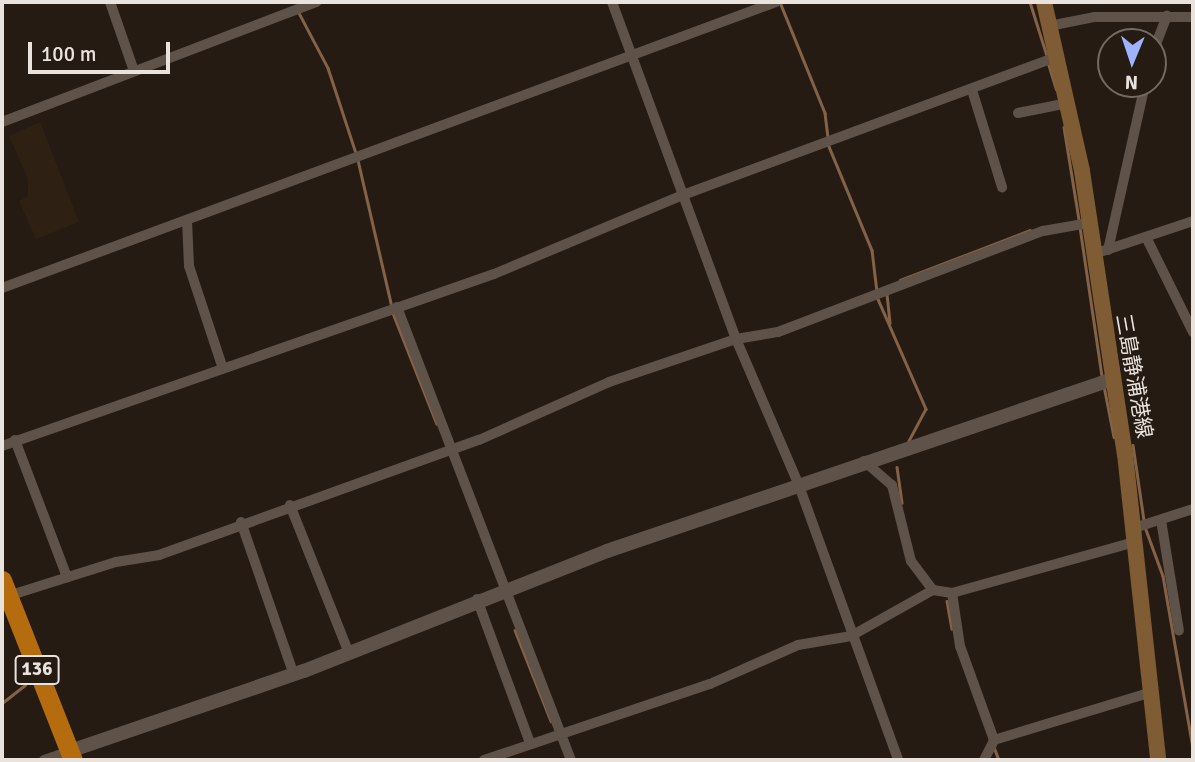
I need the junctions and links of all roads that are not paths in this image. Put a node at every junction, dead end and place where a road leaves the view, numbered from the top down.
1 (110, 2) edge
2 (317, 2) edge
3 (612, 2) edge
4 (776, 2) edge
5 (1044, 2) edge
6 (1167, 16) junction
7 (1193, 17) edge
8 (1049, 26) junction
9 (1162, 28) edge
10 (631, 55) junction
11 (1057, 57) junction
12 (134, 71) junction
13 (972, 90) junction
14 (1140, 98) edge
15 (1068, 103) junction
16 (1018, 113) dead end
17 (2, 122) edge
18 (1002, 187) dead end
19 (683, 195) junction
20 (187, 220) junction
21 (1193, 221) edge
22 (1089, 223) junction
23 (1147, 239) junction
24 (1100, 251) junction
25 (2, 288) edge
26 (397, 307) junction
27 (1193, 332) edge
28 (736, 339) junction
29 (223, 369) junction
30 (1106, 381) junction
31 (15, 440) junction
32 (2, 446) edge
33 (451, 449) junction
34 (864, 461) junction
35 (798, 483) junction
36 (290, 505) junction
37 (1193, 509) edge
38 (1161, 520) junction
39 (241, 522) junction
40 (1135, 535) junction
41 (66, 577) junction
42 (504, 590) junction
43 (933, 590) junction
44 (4, 593) edge
45 (952, 593) junction
46 (477, 600) junction
47 (1179, 631) dead end
48 (851, 636) junction
49 (349, 653) junction
50 (295, 675) junction
51 (1152, 692) junction
52 (562, 733) junction
53 (994, 740) junction
54 (530, 743) junction
55 (62, 757) edge
56 (484, 760) edge
57 (571, 760) edge
58 (898, 760) edge
59 (984, 760) edge
60 (1158, 760) edge

1 - 12 street
2 - 12 street
3 - 10 street
4 - 10 street
5 - 8 main road, 三島静浦港線
6 - 7 street
6 - 8 street
6 - 9 street
8 - 11 main road, 三島静浦港線
10 - 19 street
10 - 20 street
11 - 13 street
11 - 15 main road, 三島静浦港線
12 - 17 street
13 - 18 street
13 - 19 street
14 - 24 street
15 - 16 street
15 - 22 main road, 三島静浦港線
19 - 26 street
19 - 28 street
20 - 25 street
20 - 29 street
21 - 23 street
22 - 24 main road, 三島静浦港線
22 - 28 street
23 - 24 street
23 - 27 street
24 - 30 main road, 三島静浦港線
26 - 29 street
26 - 33 street
28 - 33 street
28 - 35 street
29 - 31 street
30 - 34 street
30 - 40 main road, 三島静浦港線
31 - 32 street
31 - 41 street
33 - 36 street
33 - 42 street
34 - 35 street
34 - 43 street
35 - 42 street
35 - 48 street
36 - 39 street
36 - 49 street
37 - 38 street
38 - 40 street
38 - 47 street
39 - 41 street
39 - 50 street
40 - 45 street
40 - 51 main road, 三島静浦港線
41 - 44 street
42 - 46 street
42 - 52 street
43 - 45 street
43 - 48 street
44 - 55 highway, 136
45 - 53 street
46 - 49 street
46 - 54 street
48 - 52 street
48 - 58 street
49 - 50 street
50 - 55 street
51 - 53 street
51 - 60 main road, 三島静浦港線
52 - 54 street
52 - 57 street
53 - 59 street
54 - 56 street

